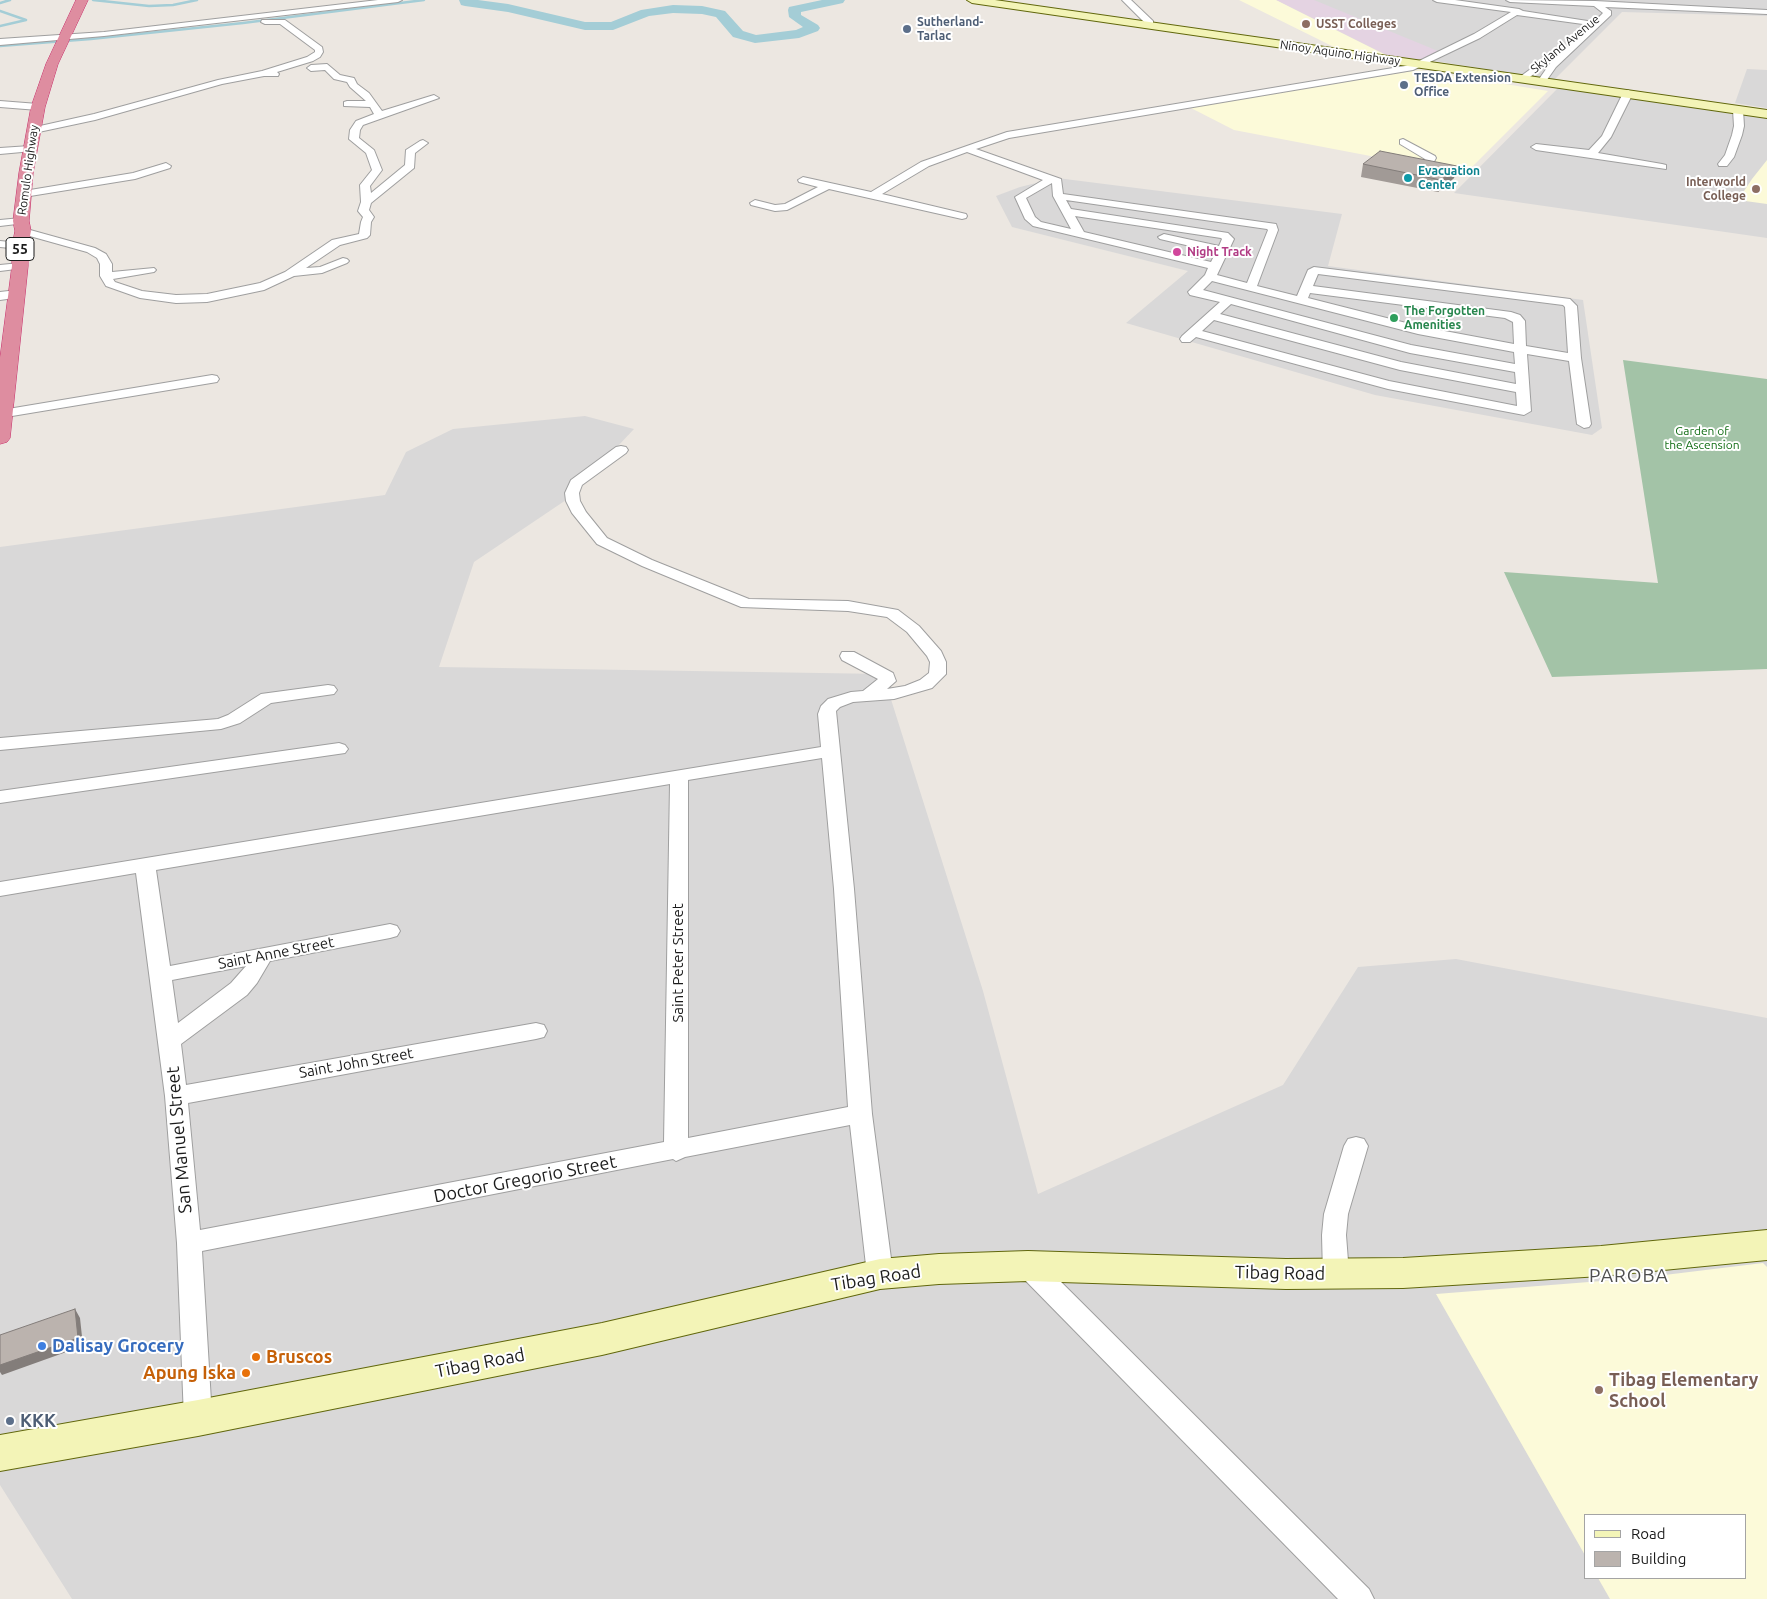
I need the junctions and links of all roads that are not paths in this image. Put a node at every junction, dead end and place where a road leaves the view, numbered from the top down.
1 (398, 0) edge
2 (972, 0) edge
3 (991, 0) edge
4 (1126, 0) edge
5 (1437, 0) edge
6 (1510, 0) edge
7 (81, 1) edge
8 (1752, 3) dead end
9 (1597, 4) edge
10 (1767, 8) edge
11 (1767, 12) edge
12 (1517, 13) junction
13 (1115, 20) junction
14 (1591, 23) junction
15 (1158, 25) junction
16 (0, 42) edge
17 (61, 47) junction
18 (0, 50) edge
19 (1421, 63) junction
20 (310, 68) dead end
21 (264, 73) junction
22 (292, 74) dead end
23 (1523, 78) junction
24 (1543, 81) junction
25 (1627, 94) junction
26 (434, 98) dead end
27 (0, 104) edge
28 (346, 104) dead end
29 (374, 104) junction
30 (38, 107) junction
31 (402, 108) junction
32 (1738, 110) junction
33 (425, 112) dead end
34 (1767, 113) edge
35 (380, 115) junction
36 (34, 130) junction
37 (1403, 142) dead end
38 (423, 143) dead end
39 (1536, 146) dead end
40 (967, 149) junction
41 (30, 150) junction
42 (0, 152) edge
43 (1588, 154) junction
44 (1723, 164) dead end
45 (1427, 165) edge
46 (166, 166) dead end
47 (1662, 168) dead end
48 (1050, 178) junction
49 (803, 180) dead end
50 (828, 186) junction
51 (1041, 186) junction
52 (1057, 193) junction
53 (24, 194) junction
54 (873, 195) junction
55 (366, 202) junction
56 (755, 203) dead end
57 (1069, 214) junction
58 (962, 216) dead end
59 (0, 223) edge
60 (21, 233) junction
61 (1080, 234) junction
62 (0, 244) edge
63 (343, 261) dead end
64 (20, 266) junction
65 (0, 268) edge
66 (150, 270) dead end
67 (1212, 271) junction
68 (289, 274) junction
69 (106, 276) junction
70 (1251, 287) junction
71 (17, 294) junction
72 (1303, 294) junction
73 (0, 296) edge
74 (1229, 300) junction
75 (1212, 316) junction
76 (1520, 349) junction
77 (5, 355) edge
78 (1575, 358) junction
79 (1521, 369) junction
80 (212, 379) dead end
81 (1522, 389) junction
82 (2, 393) edge
83 (2, 414) junction
84 (1584, 424) dead end
85 (0, 438) edge
86 (620, 450) dead end
87 (848, 656) dead end
88 (328, 690) dead end
89 (869, 695) junction
90 (0, 744) edge
91 (339, 750) dead end
92 (830, 751) junction
93 (679, 776) junction
94 (0, 797) edge
95 (145, 864) junction
96 (0, 889) edge
97 (390, 931) dead end
98 (263, 956) junction
99 (161, 975) junction
100 (536, 1031) dead end
101 (169, 1041) junction
102 (176, 1096) junction
103 (860, 1114) junction
104 (1356, 1146) dead end
105 (676, 1150) junction
106 (189, 1243) junction
107 (1767, 1245) edge
108 (1028, 1266) junction
109 (880, 1274) junction
110 (1336, 1274) junction
111 (198, 1418) junction
112 (0, 1453) edge
113 (1359, 1599) edge

1 - 17 street
2 - 13 main road, Ninoy Aquino Highway
3 - 13 main road, Ninoy Aquino Highway
4 - 15 street
5 - 12 street
6 - 9 street
7 - 17 highway, Romulo Highway / 55
8 - 10 street
9 - 11 street
9 - 14 street, Skyland Avenue
9 - 24 street, Skyland Avenue
12 - 14 street
12 - 19 street
13 - 15 main road, Ninoy Aquino Highway
14 - 23 street, Skyland Avenue
15 - 19 main road, Ninoy Aquino Highway
16 - 17 street
17 - 18 street
17 - 21 street
17 - 30 highway, Romulo Highway / 55
19 - 23 main road, Ninoy Aquino Highway
19 - 40 street
20 - 29 street
21 - 22 street
21 - 36 street
23 - 24 main road, Ninoy Aquino Highway
24 - 25 main road, Ninoy Aquino Highway
25 - 32 main road, Ninoy Aquino Highway
25 - 34 main road, Ninoy Aquino Highway
25 - 43 street
26 - 31 street
27 - 30 street
28 - 29 street
29 - 35 street
30 - 36 highway, Romulo Highway / 55
31 - 33 street
31 - 35 street
32 - 34 main road, Ninoy Aquino Highway
32 - 44 street
35 - 55 street
36 - 41 highway, Romulo Highway / 55
37 - 45 street
38 - 55 street
39 - 43 street
40 - 48 street
40 - 54 street
41 - 42 street
41 - 53 highway, Romulo Highway / 55
43 - 47 street
46 - 53 street
48 - 51 street
48 - 52 street
49 - 50 street
50 - 54 street
50 - 56 street
51 - 52 street
51 - 61 street
52 - 57 street
52 - 70 street
53 - 60 highway, Romulo Highway / 55
54 - 58 street
55 - 68 street
57 - 61 street
57 - 67 street
59 - 60 street
60 - 62 street
60 - 64 highway, Romulo Highway / 55
60 - 69 street
61 - 67 street
63 - 68 street
64 - 65 street
64 - 71 highway, Romulo Highway / 55
66 - 69 street
67 - 70 street
67 - 74 street
68 - 69 street
70 - 72 street
71 - 73 street
71 - 77 highway, Romulo Highway / 55
72 - 76 street
72 - 76 street
72 - 78 street
74 - 75 street
74 - 79 street
75 - 81 street
75 - 81 street
76 - 78 street
76 - 79 street
77 - 82 highway, Romulo Highway / 55
78 - 84 street
79 - 81 street
80 - 83 street
82 - 83 highway, Romulo Highway / 55
83 - 85 highway, Romulo Highway / 55
86 - 89 street
87 - 89 street
88 - 90 street
89 - 92 street
91 - 94 street
92 - 93 street
92 - 103 street
93 - 95 street
93 - 105 street, Saint Peter Street
95 - 96 street
95 - 99 street, San Manuel Street
97 - 98 street, Saint Anne Street
98 - 99 street, Saint Anne Street
98 - 101 street
99 - 101 street, San Manuel Street
100 - 102 street, Saint John Street
101 - 102 street, San Manuel Street
102 - 106 street, San Manuel Street
103 - 105 street, Doctor Gregorio Street
103 - 109 street
104 - 110 street
105 - 106 street, Doctor Gregorio Street
106 - 111 street, San Manuel Street
107 - 110 main road, Tibag Road
108 - 109 main road, Tibag Road
108 - 110 main road, Tibag Road
108 - 113 street
109 - 111 main road, Tibag Road
111 - 112 main road, Tibag Road

